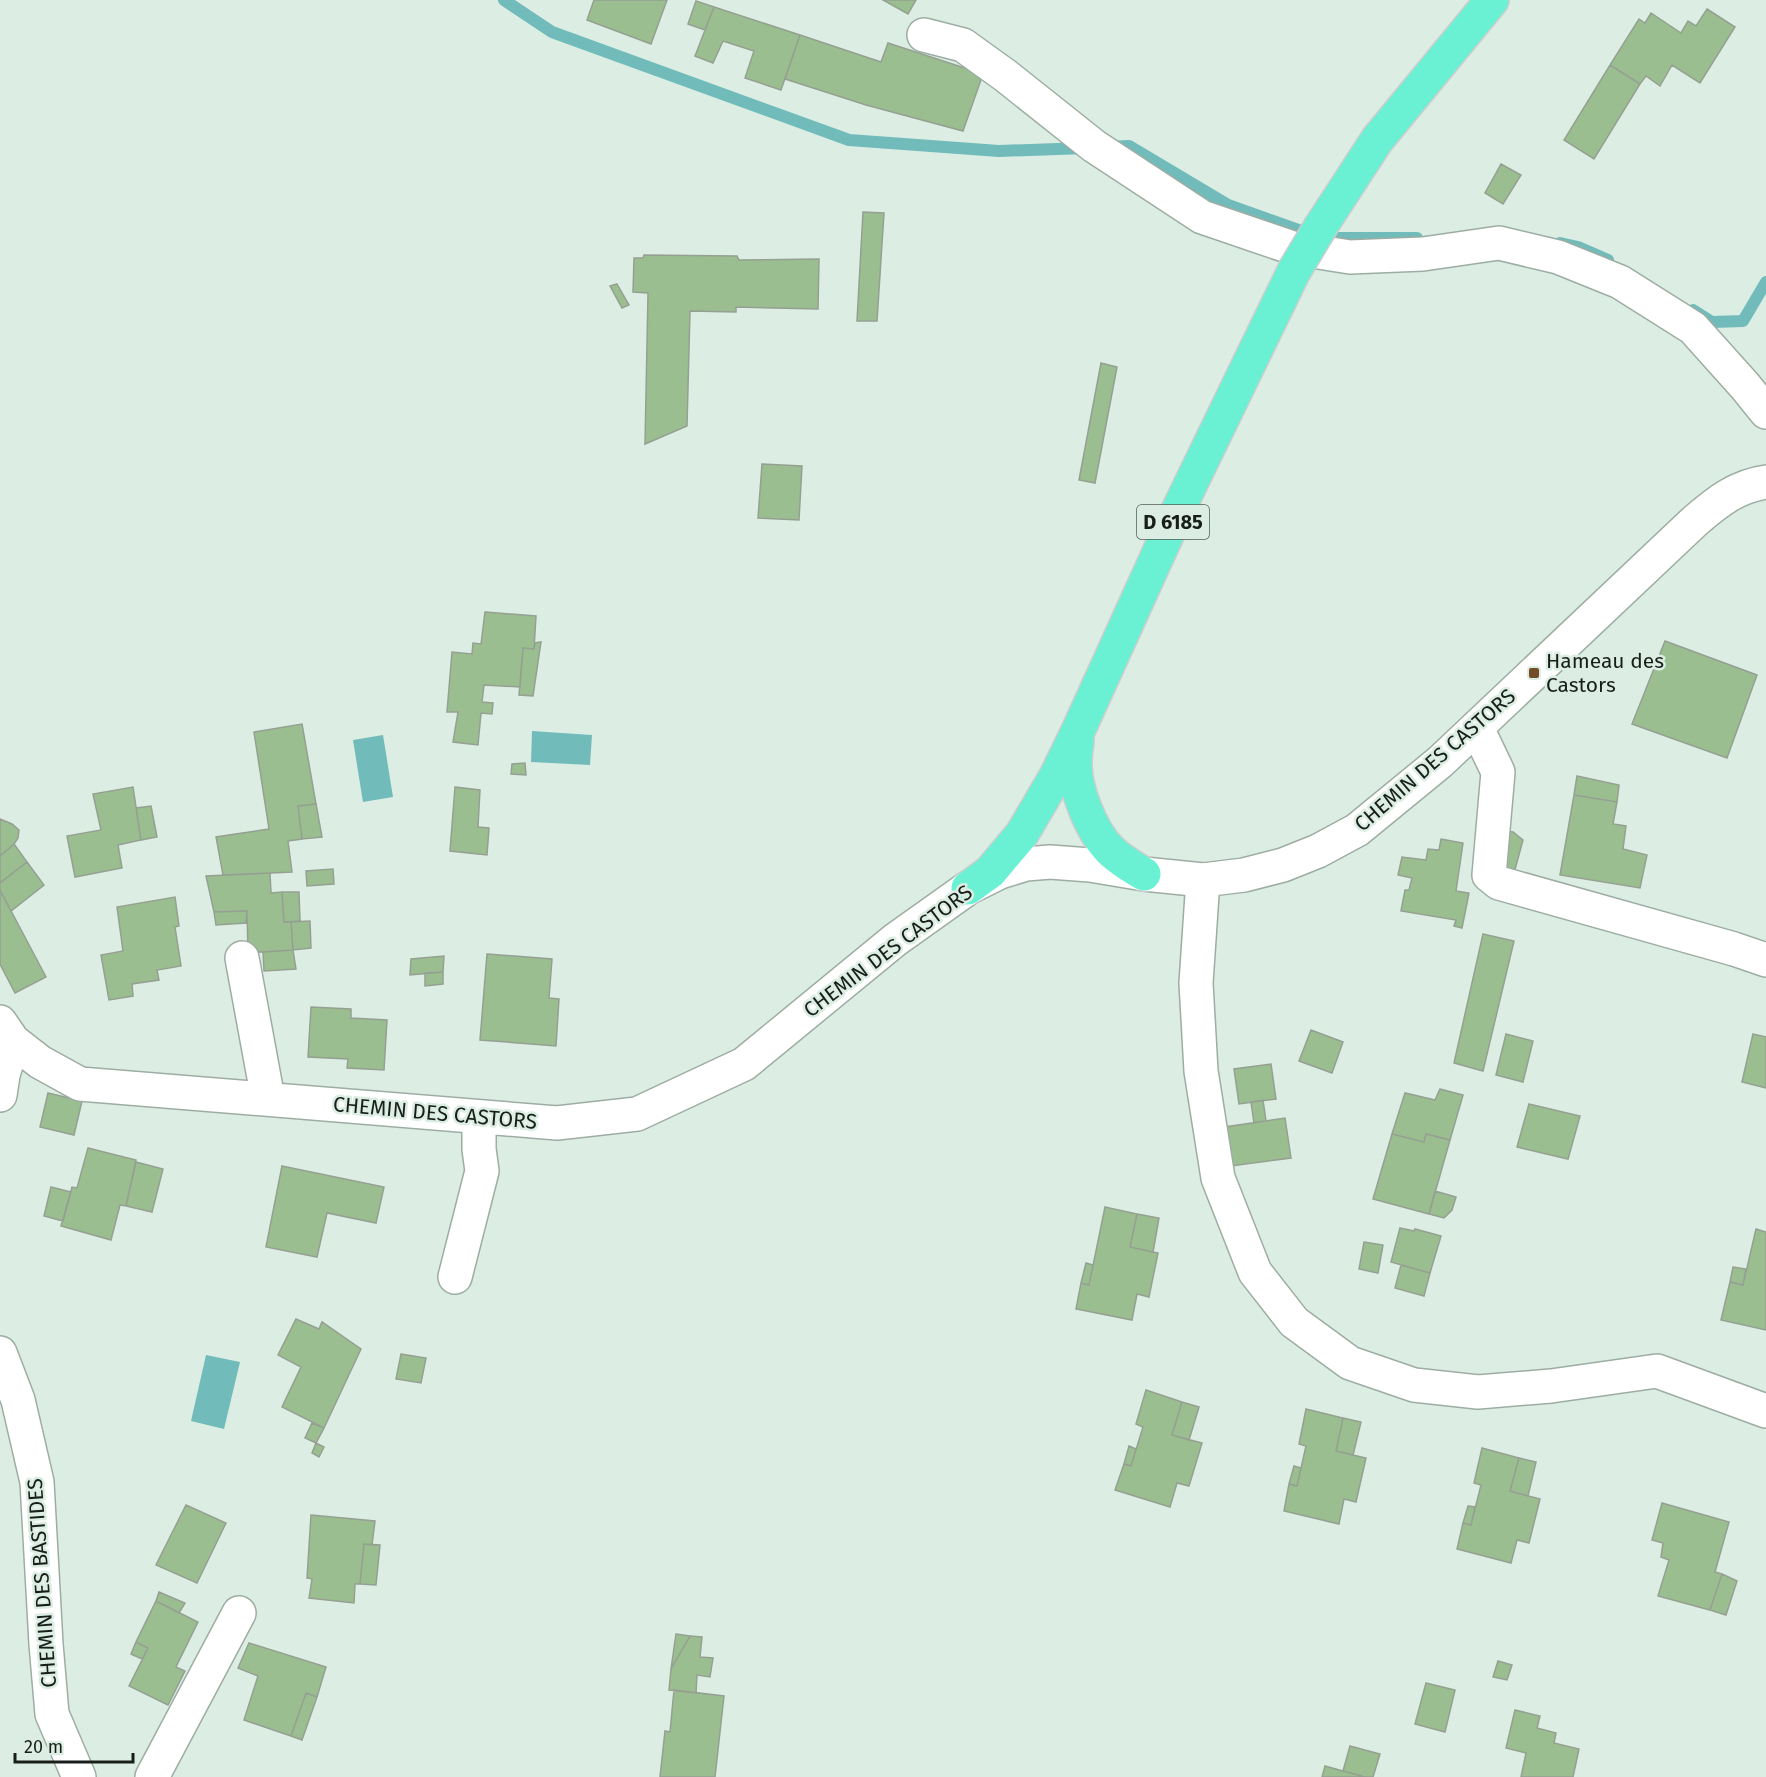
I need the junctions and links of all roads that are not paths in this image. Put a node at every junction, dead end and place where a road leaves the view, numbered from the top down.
1 (1492, 0) edge
2 (924, 35) dead end
3 (1766, 412) edge
4 (1766, 482) edge
5 (1477, 728) junction
6 (1078, 731) junction
7 (1144, 874) junction
8 (1203, 880) junction
9 (968, 888) junction
10 (242, 958) dead end
11 (1766, 960) edge
12 (6, 1032) edge
13 (0, 1095) edge
14 (268, 1099) junction
15 (479, 1118) junction
16 (455, 1277) dead end
17 (0, 1353) edge
18 (1766, 1411) edge
19 (239, 1613) dead end
20 (79, 1777) edge
21 (152, 1777) edge

1 - 6 highway, D 6185, bridge
2 - 3 street
4 - 5 street, CHEMIN DES CASTORS
5 - 8 street, CHEMIN DES CASTORS
5 - 11 street
6 - 7 highway
6 - 9 highway, D 6185
7 - 8 street, CHEMIN DES CASTORS
7 - 9 street, CHEMIN DES CASTORS
8 - 18 street
9 - 15 street, CHEMIN DES CASTORS
10 - 14 street
12 - 13 street
12 - 14 street, CHEMIN DES CASTORS
14 - 15 street, CHEMIN DES CASTORS
15 - 16 street
17 - 20 street, CHEMIN DES BASTIDES
19 - 21 street

